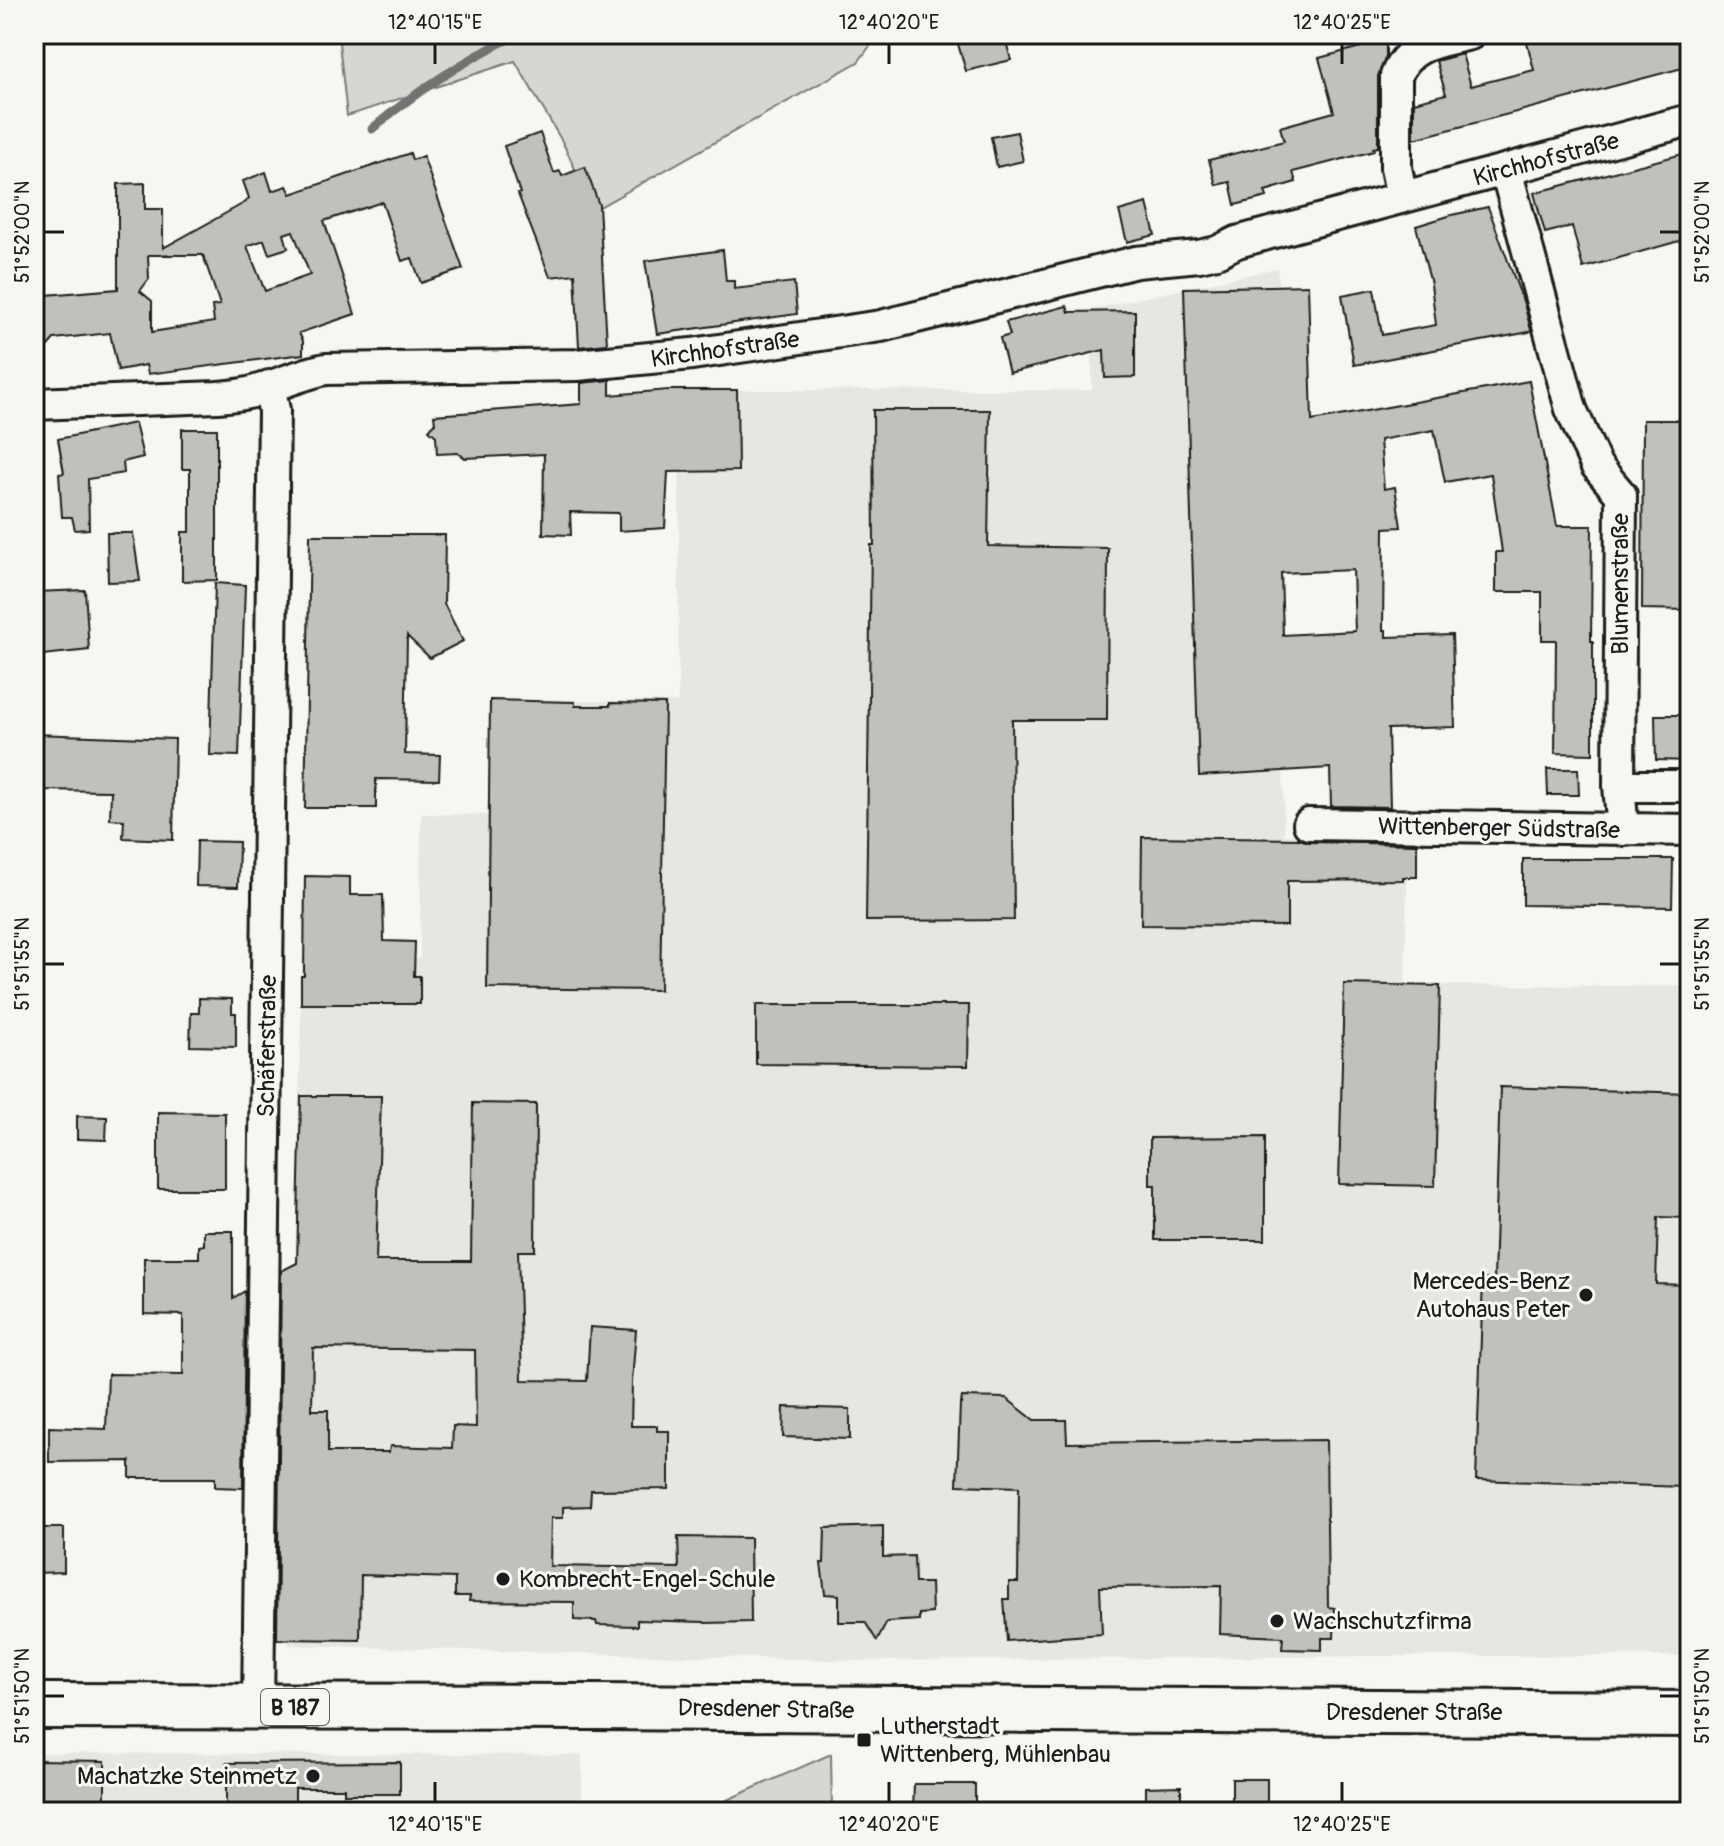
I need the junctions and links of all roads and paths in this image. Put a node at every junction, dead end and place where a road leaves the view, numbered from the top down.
1 (1470, 34) edge
2 (1690, 120) edge
3 (1506, 170) junction
4 (1402, 197) junction
5 (269, 386) junction
6 (34, 404) edge
7 (1619, 786) junction
8 (1690, 786) edge
9 (1309, 824) dead end
10 (1623, 830) junction
11 (1690, 830) edge
12 (34, 1706) edge
13 (258, 1707) junction
14 (1690, 1714) edge

1 - 4 street
2 - 3 street, Kirchhofstraße
3 - 4 street, Kirchhofstraße
3 - 7 street, Blumenstraße
4 - 5 street, Kirchhofstraße
5 - 6 street, Kirchhofstraße
5 - 13 street, Schäferstraße
7 - 8 street, Wittenberger Südstraße
7 - 10 street, Blumenstraße
9 - 10 street, Wittenberger Südstraße
10 - 11 street, Wittenberger Südstraße
12 - 13 main road, Dresdener Straße / B 187
13 - 14 main road, Dresdener Straße / B 187

